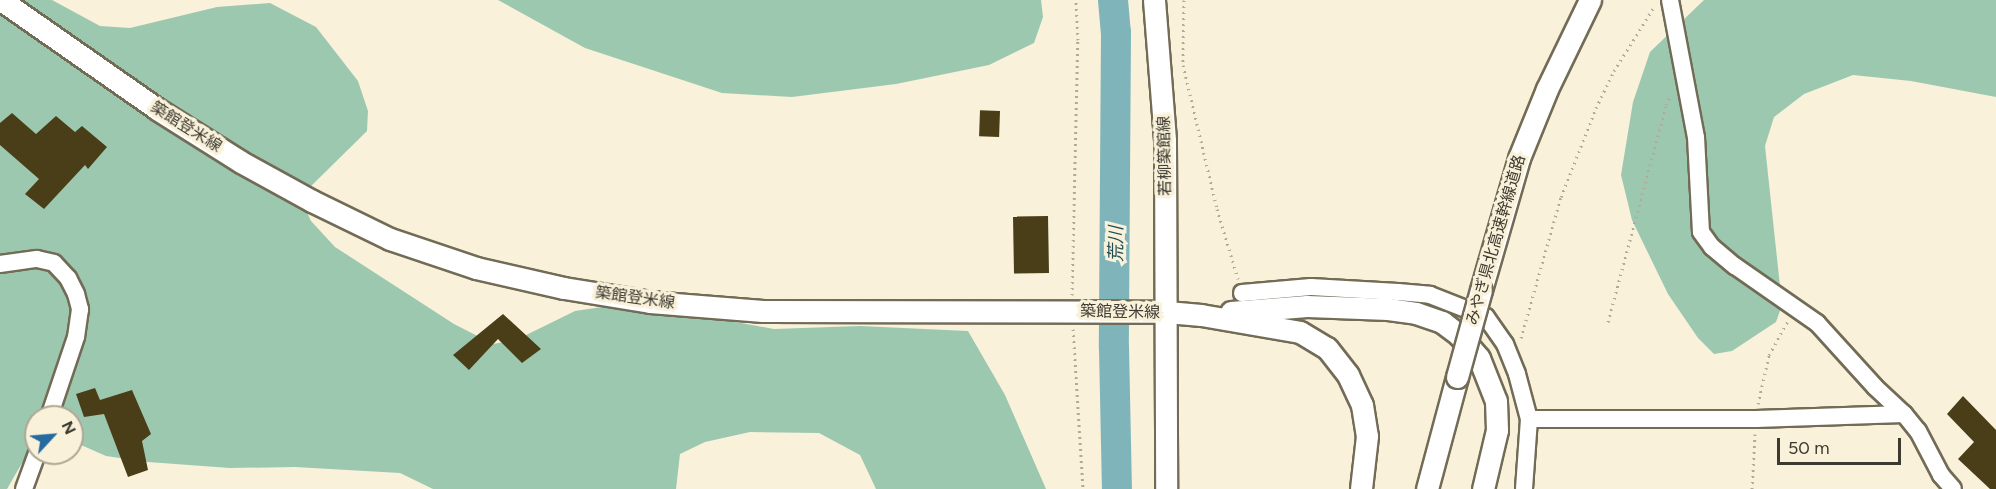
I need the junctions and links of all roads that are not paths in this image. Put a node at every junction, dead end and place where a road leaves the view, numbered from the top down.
1 (1, 0) edge
2 (1154, 0) edge
3 (1590, 0) edge
4 (1670, 0) edge
5 (0, 264) edge
6 (1242, 293) road end
7 (1167, 312) junction
8 (1201, 315) junction
9 (53, 405) edge
10 (1904, 414) junction
11 (1529, 419) junction
12 (33, 465) edge
13 (24, 489) edge
14 (1166, 489) edge
15 (1360, 489) edge
16 (1427, 489) edge
17 (1483, 489) edge
18 (1524, 489) edge
19 (1953, 489) edge

1 - 7 main road, 築館登米線
2 - 7 main road, 若柳築館線
3 - 16 main road, みやぎ県北高速幹線道路, bridge
4 - 10 street
5 - 9 street
6 - 11 street
7 - 8 main road
7 - 14 main road, 築館登米線
8 - 15 main road
8 - 17 main road
10 - 11 street
10 - 19 street
11 - 18 street
12 - 13 street

